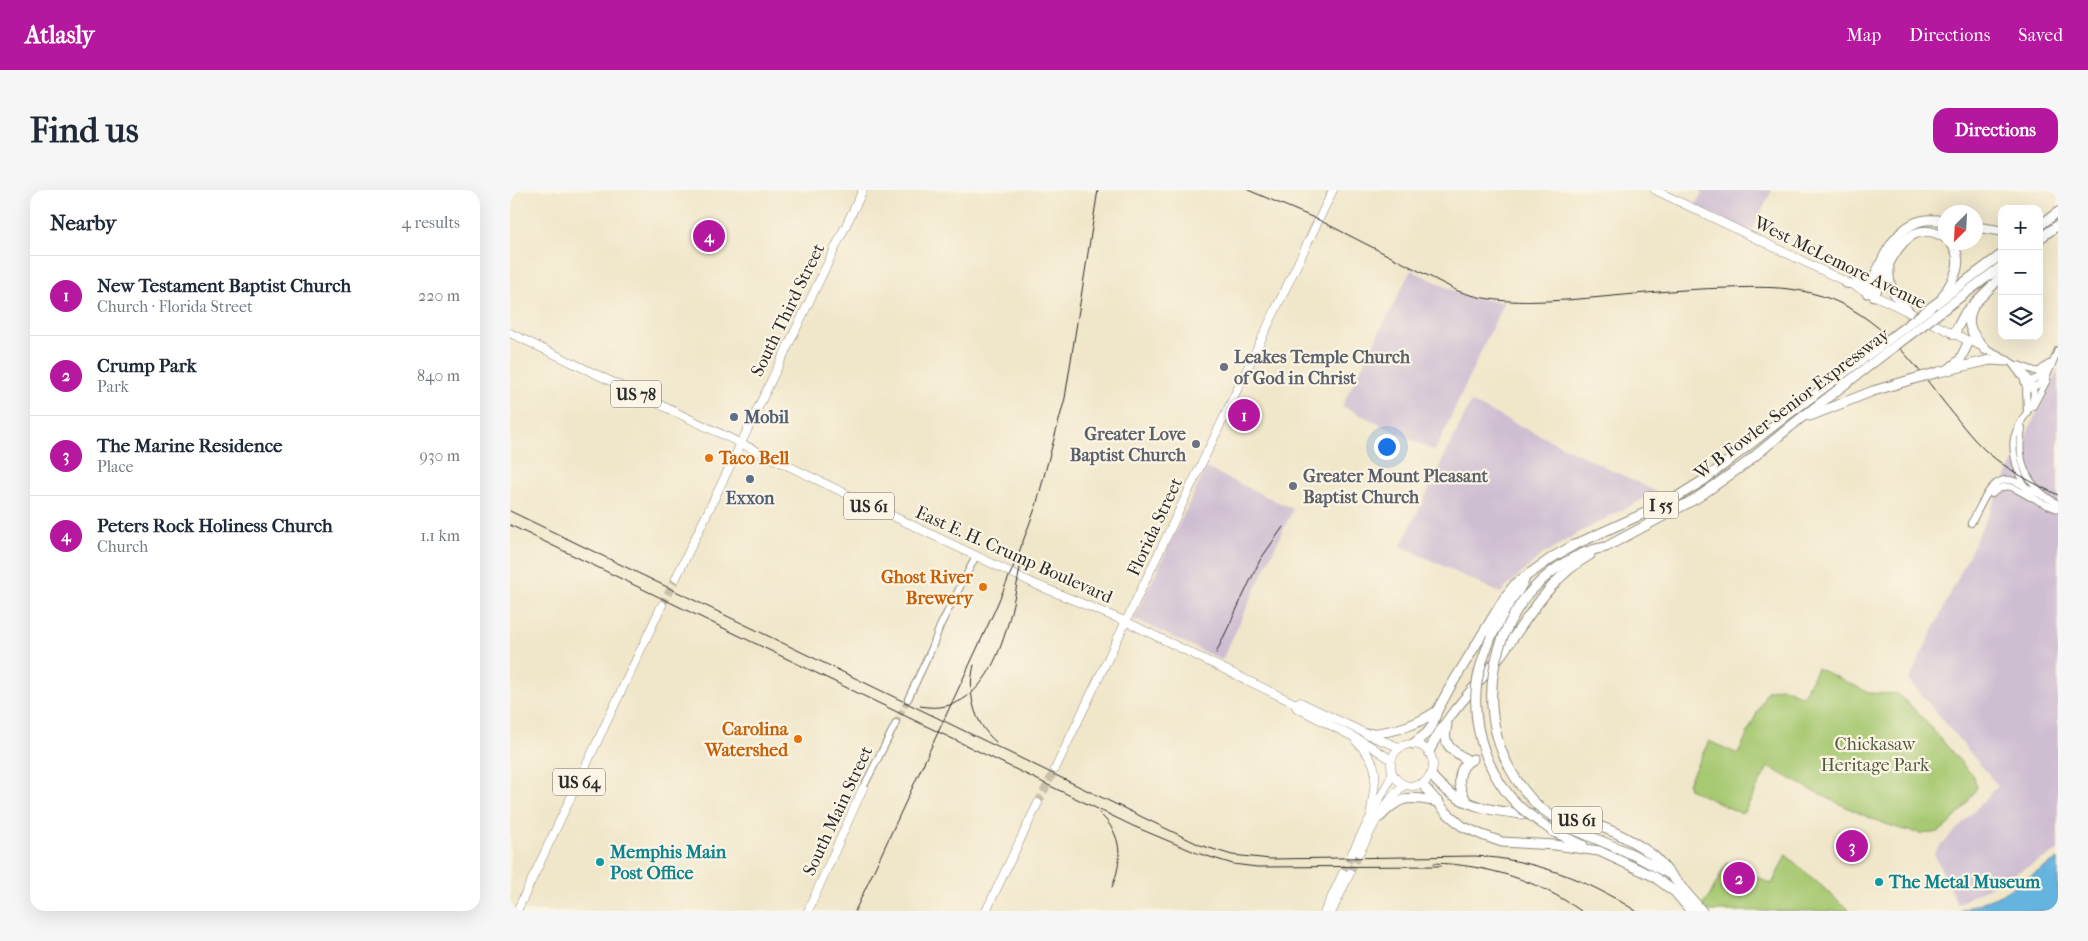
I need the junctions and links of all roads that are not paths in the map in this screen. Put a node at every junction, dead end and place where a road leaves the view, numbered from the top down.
1 (863, 190) edge
2 (1333, 190) edge
3 (1655, 190) edge
4 (2054, 214) edge
5 (1938, 221) edge
6 (2043, 221) edge
7 (2058, 225) edge
8 (1983, 228) edge
9 (1998, 230) edge
10 (1938, 234) edge
11 (2043, 236) edge
12 (1956, 250) edge
13 (1998, 257) edge
14 (1891, 259) junction
15 (1998, 269) edge
16 (1874, 279) junction
17 (1998, 280) edge
18 (1846, 282) junction
19 (1871, 295) junction
20 (1976, 301) junction
21 (1939, 302) junction
22 (1910, 313) junction
23 (510, 333) edge
24 (1954, 334) junction
25 (1969, 341) junction
26 (1884, 349) junction
27 (1986, 350) junction
28 (2058, 350) edge
29 (2052, 362) junction
30 (2012, 363) junction
31 (1943, 371) junction
32 (2029, 386) junction
33 (2030, 409) junction
34 (1796, 422) junction
35 (2022, 422) junction
36 (740, 444) junction
37 (2026, 488) junction
38 (1992, 494) dead end
39 (2034, 499) junction
40 (2049, 499) junction
41 (2058, 504) edge
42 (2058, 509) edge
43 (1971, 524) dead end
44 (1606, 547) junction
45 (976, 556) junction
46 (1526, 576) junction
47 (676, 578) tunnel mouth
48 (662, 606) tunnel mouth
49 (1127, 622) junction
50 (908, 699) tunnel mouth
51 (1294, 703) junction
52 (1438, 711) junction
53 (1447, 722) junction
54 (896, 723) tunnel mouth
55 (1367, 734) junction
56 (1351, 736) junction
57 (1413, 744) junction
58 (1399, 747) junction
59 (1429, 752) junction
60 (1390, 759) junction
61 (1055, 769) tunnel mouth
62 (1392, 775) junction
63 (1431, 775) junction
64 (1422, 784) junction
65 (1405, 785) junction
66 (863, 788) joint
67 (1439, 802) junction
68 (1468, 802) junction
69 (1038, 803) tunnel mouth
70 (1375, 816) junction
71 (1599, 851) junction
72 (1359, 853) tunnel mouth
73 (1351, 855) tunnel mouth
74 (1671, 875) junction
75 (1691, 905) edge
76 (517, 911) edge
77 (808, 911) edge
78 (986, 911) edge
79 (1325, 911) edge
80 (1332, 911) edge
81 (1702, 911) edge

1 - 36 main road, South Third Street
2 - 49 main road, Florida Street
3 - 18 main road, West McLemore Avenue
4 - 6 highway
5 - 16 highway
7 - 11 highway
8 - 9 highway
10 - 14 highway
12 - 21 highway
13 - 21 highway, W B Fowler Senior Expressway / I 55
14 - 19 highway
14 - 22 highway
15 - 26 highway, W B Fowler Senior Expressway / I 55, bridge
16 - 18 highway
16 - 19 highway
17 - 20 highway
18 - 19 main road, West McLemore Avenue
19 - 22 main road, West McLemore Avenue
20 - 24 highway
20 - 27 highway
21 - 26 highway, W B Fowler Senior Expressway / I 55, bridge
22 - 24 main road, West McLemore Avenue
23 - 36 main road, East E. H. Crump Boulevard / US 78
24 - 25 main road, West McLemore Avenue
25 - 27 street, West McLemore Avenue
25 - 31 highway
26 - 34 highway, W B Fowler Senior Expressway / I 55
26 - 46 highway, W B Fowler Senior Expressway / I 55
27 - 30 street, West McLemore Avenue
28 - 29 street
29 - 30 street
29 - 32 street
29 - 33 street
30 - 31 highway
30 - 32 street, West McLemore Avenue
31 - 34 highway, bridge
32 - 33 street
33 - 35 street
34 - 44 highway, W B Fowler Senior Expressway / I 55
35 - 37 street
35 - 40 street
36 - 45 main road, East E. H. Crump Boulevard / US 61
36 - 47 main road, South Third Street
37 - 39 street
37 - 40 street
37 - 43 street
38 - 39 street
39 - 42 street
40 - 41 street
44 - 53 highway
44 - 74 highway, W B Fowler Senior Expressway / I 55, bridge
45 - 49 main road, East E. H. Crump Boulevard / US 61
45 - 50 street
46 - 52 highway
46 - 71 highway, W B Fowler Senior Expressway / I 55, bridge
48 - 76 main road, US 64
49 - 51 main road, US 61
49 - 61 main road, Florida Street
51 - 55 main road, US 61
51 - 56 main road, US 61
52 - 55 highway
52 - 57 highway
53 - 59 highway
53 - 68 highway
54 - 66 street, South Main Street
55 - 58 main road, US 61
56 - 60 main road, US 61
56 - 70 main road
57 - 58 main road
57 - 59 main road
58 - 60 main road
59 - 63 main road
60 - 62 main road
62 - 65 main road
62 - 70 main road
63 - 64 main road
63 - 68 highway, US 61
64 - 65 main road
64 - 67 highway, US 61
65 - 70 main road
66 - 77 main road, South Main Street
67 - 70 highway
67 - 71 highway, US 61
68 - 74 highway, US 61
69 - 78 main road
70 - 72 main road
70 - 73 main road
71 - 75 highway, I 55
74 - 75 highway, W B Fowler Senior Expressway / I 55
75 - 81 highway, W B Fowler Senior Expressway / I 55
79 - 80 main road

